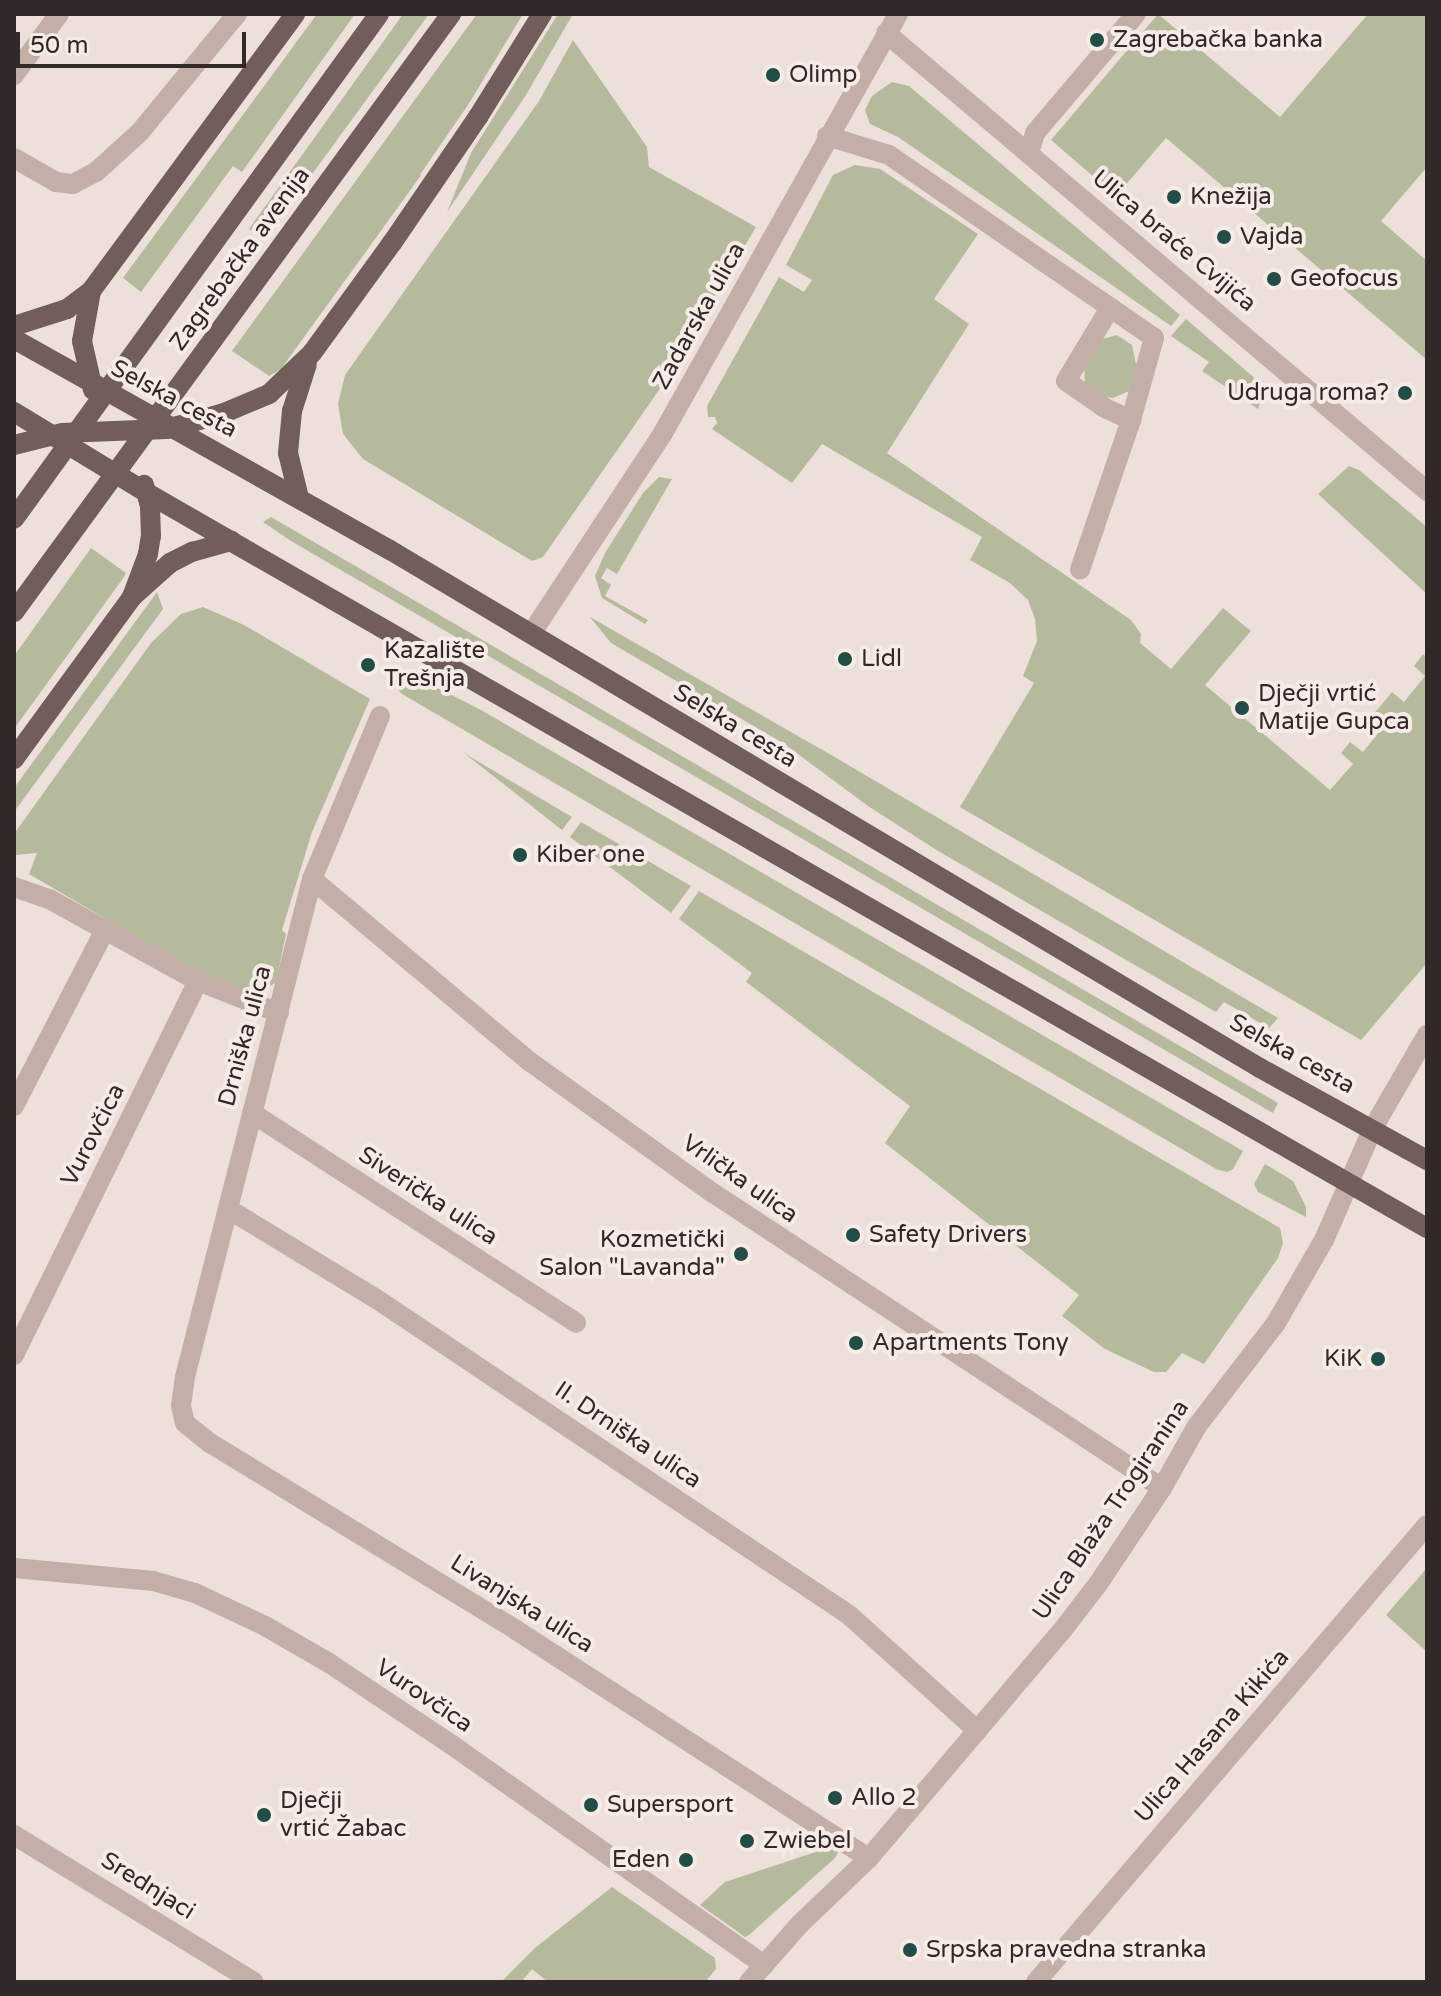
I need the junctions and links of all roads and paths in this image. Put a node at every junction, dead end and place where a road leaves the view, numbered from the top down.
1 (59, 14) edge
2 (237, 14) edge
3 (295, 14) edge
4 (379, 14) edge
5 (451, 14) edge
6 (542, 14) edge
7 (898, 14) edge
8 (1136, 14) edge
9 (886, 33) junction
10 (14, 75) edge
11 (827, 136) junction
12 (1029, 153) junction
13 (14, 158) edge
14 (91, 291) junction
15 (1110, 308) junction
16 (14, 326) edge
17 (14, 339) edge
18 (312, 353) junction
19 (91, 384) junction
20 (14, 412) edge
21 (1131, 420) junction
22 (173, 428) junction
23 (115, 431) junction
24 (50, 434) junction
25 (14, 445) edge
26 (1427, 491) edge
27 (147, 493) junction
28 (299, 498) junction
29 (14, 519) edge
30 (231, 541) junction
31 (1080, 570) dead end
32 (132, 597) junction
33 (14, 612) edge
34 (531, 634) junction
35 (380, 716) dead end
36 (14, 759) edge
37 (312, 879) junction
38 (14, 886) edge
39 (105, 930) junction
40 (198, 981) junction
41 (279, 1013) junction
42 (1427, 1035) edge
43 (14, 1106) edge
44 (252, 1113) junction
45 (1373, 1128) junction
46 (1427, 1160) edge
47 (1348, 1183) junction
48 (230, 1210) junction
49 (1427, 1228) edge
50 (576, 1323) dead end
51 (14, 1355) edge
52 (185, 1377) joint
53 (1162, 1488) junction
54 (1427, 1525) edge
55 (14, 1568) edge
56 (978, 1731) junction
57 (14, 1835) edge
58 (869, 1858) junction
59 (764, 1965) junction
60 (254, 1982) edge
61 (749, 1982) edge
62 (1036, 1982) edge

1 - 10 street
2 - 13 street
3 - 14 main road
4 - 29 main road, Zagrebačka avenija
5 - 33 main road, Zagrebačka avenija
6 - 18 main road
7 - 9 street, Zadarska ulica
8 - 12 street
9 - 11 street, Zadarska ulica
9 - 12 street, Ulica braće Cvijića
11 - 15 street
11 - 34 street, Zadarska ulica
12 - 26 street, Ulica braće Cvijića
14 - 16 main road
14 - 19 main road
15 - 21 street
15 - 21 street
17 - 19 main road, Selska cesta
18 - 22 main road
18 - 28 main road
19 - 22 main road, Selska cesta
19 - 23 main road
20 - 24 main road
21 - 31 street
22 - 23 main road
22 - 28 main road, Selska cesta
23 - 24 main road
23 - 27 main road
24 - 25 main road
24 - 27 main road
27 - 30 main road
27 - 32 main road
28 - 34 main road, Selska cesta
30 - 32 main road
30 - 47 main road
32 - 36 main road
34 - 45 main road, Selska cesta
35 - 37 street, Drniška ulica
37 - 41 street, Drniška ulica
37 - 53 street, Vrlička ulica
38 - 39 street
39 - 40 street
39 - 43 street
40 - 41 street
40 - 51 street, Vurovčica
41 - 44 street, Drniška ulica
42 - 45 street
44 - 48 street, Drniška ulica
44 - 50 street, Siverička ulica
45 - 46 main road, Selska cesta
45 - 47 street, Ulica Blaža Trogiranina
47 - 49 main road
47 - 53 street, Ulica Blaža Trogiranina
48 - 52 street, Drniška ulica
48 - 56 street, II. Drniška ulica
52 - 58 street, Livanjska ulica
53 - 56 street, Ulica Blaža Trogiranina
54 - 62 street, Ulica Hasana Kikića
55 - 59 street, Vurovčica
56 - 58 street, Ulica Blaža Trogiranina
57 - 60 street, Srednjaci
58 - 59 street, Ulica Blaža Trogiranina
59 - 61 street, Ulica Blaža Trogiranina

